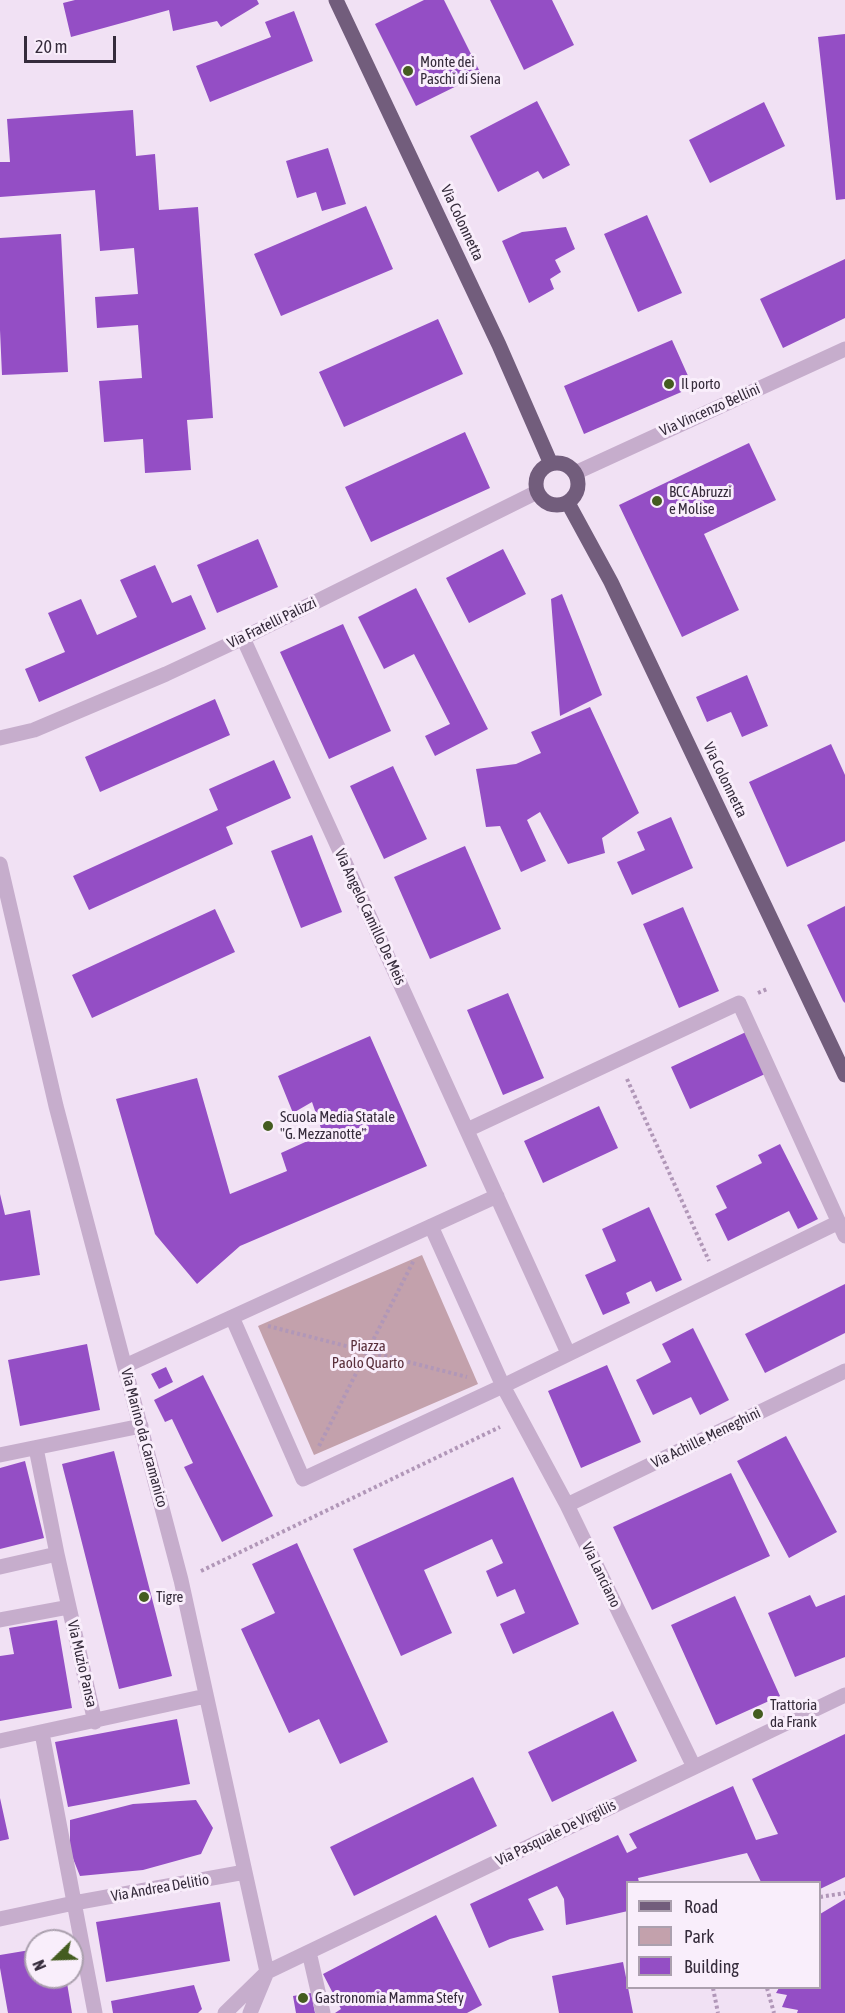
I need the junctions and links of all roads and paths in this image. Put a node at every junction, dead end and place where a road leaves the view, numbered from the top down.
1 (336, 0) edge
2 (845, 349) edge
3 (551, 464) junction
4 (575, 473) junction
5 (537, 492) junction
6 (568, 503) junction
7 (243, 638) junction
8 (0, 738) edge
9 (0, 864) edge
10 (839, 1049) edge
11 (618, 1059) junction
12 (845, 1075) edge
13 (467, 1130) junction
14 (496, 1196) junction
15 (431, 1226) junction
16 (842, 1229) edge
17 (718, 1280) junction
18 (232, 1317) junction
19 (367, 1352) junction
20 (568, 1353) junction
21 (125, 1366) junction
22 (845, 1371) edge
23 (503, 1386) junction
24 (520, 1417) junction
25 (141, 1426) junction
26 (36, 1448) junction
27 (0, 1455) edge
28 (303, 1479) junction
29 (567, 1505) junction
30 (57, 1554) junction
31 (0, 1567) edge
32 (181, 1580) junction
33 (69, 1606) junction
34 (0, 1620) edge
35 (845, 1695) edge
36 (206, 1696) junction
37 (95, 1722) junction
38 (42, 1733) junction
39 (0, 1742) edge
40 (694, 1767) junction
41 (245, 1872) junction
42 (845, 1893) edge
43 (821, 1897) edge
44 (74, 1903) junction
45 (0, 1919) edge
46 (309, 1952) junction
47 (267, 1972) junction
48 (713, 1989) edge
49 (767, 1989) edge
50 (94, 2013) edge
51 (225, 2013) edge
52 (250, 2013) edge
53 (323, 2013) edge
54 (718, 2013) edge
55 (774, 2013) edge

1 - 3 main road, Via Colonnetta
2 - 4 street, Via Vincenzo Bellini
3 - 4 main road
3 - 5 main road
4 - 6 main road
5 - 6 main road
5 - 7 street, Via Fratelli Palizzi
6 - 10 main road, Via Colonnetta
7 - 8 street, Via Fratelli Palizzi
7 - 13 street, Via Angelo Camillo De Meis
9 - 21 street, Via Marino da Caramanico
10 - 12 main road, Via Colonnetta
11 - 13 street
11 - 16 street
11 - 17 path
13 - 14 street, Via Angelo Camillo De Meis
14 - 15 street
14 - 20 street, Via Angelo Camillo De Meis
15 - 18 street
15 - 19 path
15 - 23 street
16 - 17 street
17 - 20 street
18 - 19 path
18 - 21 street
18 - 28 street
19 - 23 path
19 - 28 path
20 - 23 street
21 - 25 street, Via Marino da Caramanico
22 - 29 street, Via Achille Meneghini
23 - 24 street, Via Lanciano
23 - 28 street
24 - 29 street, Via Lanciano
24 - 32 path
25 - 26 street
25 - 32 street, Via Marino da Caramanico
26 - 27 street
26 - 30 street, Via Muzio Pansa
29 - 40 street, Via Lanciano
30 - 31 street
30 - 33 street, Via Muzio Pansa
32 - 36 street, Via Marino da Caramanico
33 - 34 street, Via Muzio Pansa
33 - 37 street, Via Muzio Pansa
35 - 40 street, Via Pasquale De Virgiliis
36 - 37 street, Via Muzio Pansa
36 - 41 street, Via Marino da Caramanico
37 - 38 street, Via Muzio Pansa
38 - 39 street, Via Muzio Pansa
38 - 44 street
40 - 46 street, Via Pasquale De Virgiliis
41 - 44 street, Via Andrea Delitio
41 - 47 street, Via Marino da Caramanico
42 - 43 path
44 - 45 street, Via Andrea Delitio
44 - 50 street
46 - 47 street, Via Pasquale De Virgiliis
46 - 53 street
47 - 51 street, Via Pasquale De Virgiliis
47 - 52 street
48 - 54 path
49 - 55 path

